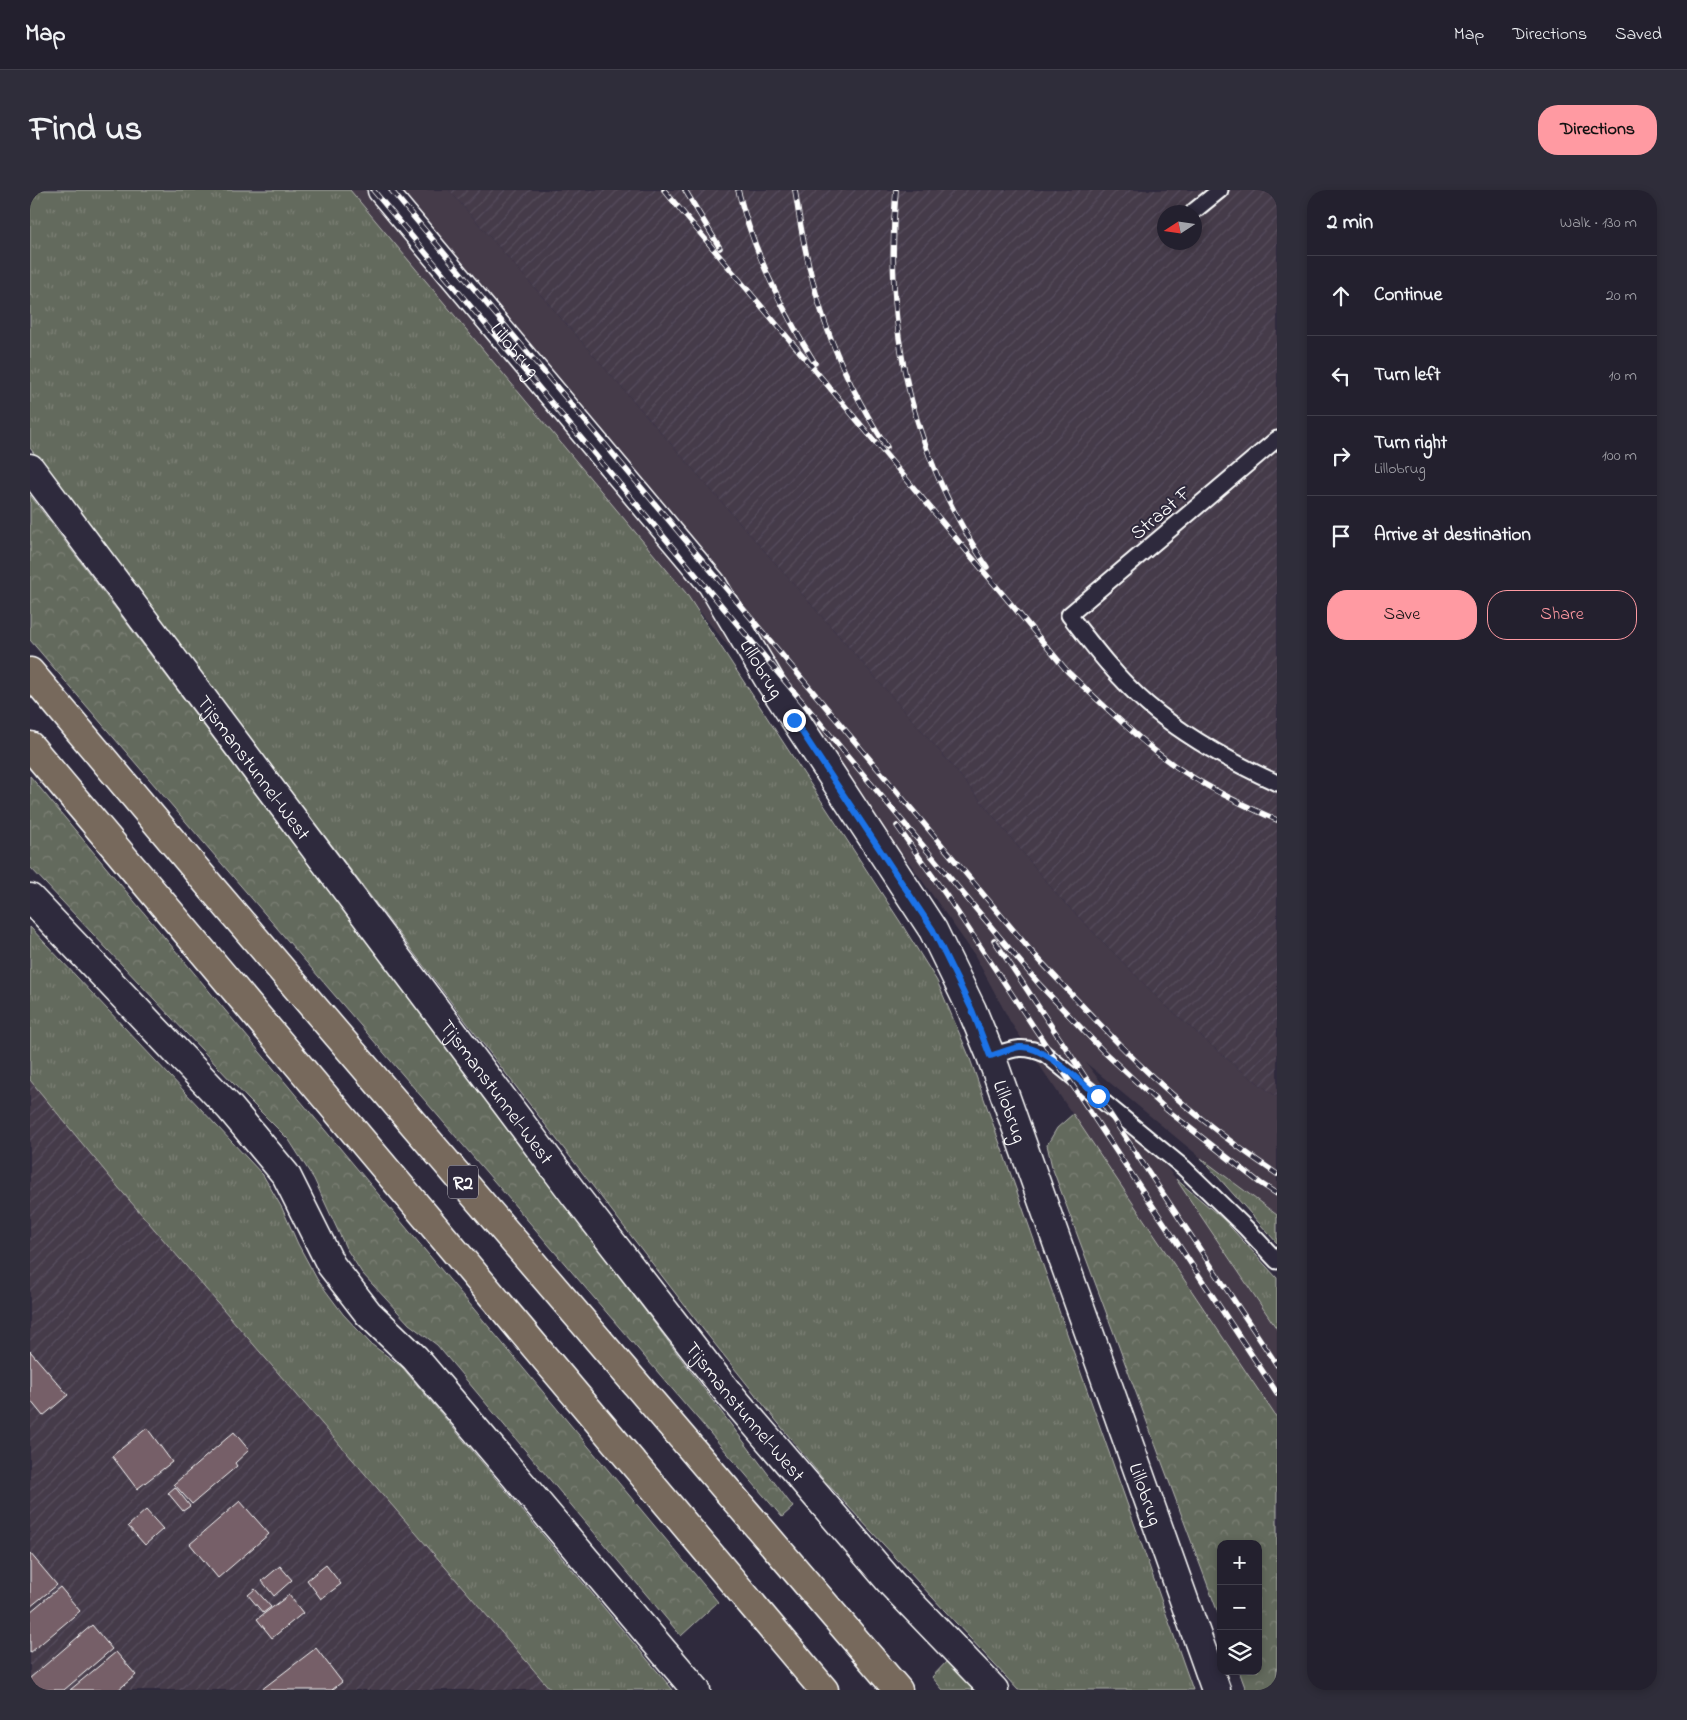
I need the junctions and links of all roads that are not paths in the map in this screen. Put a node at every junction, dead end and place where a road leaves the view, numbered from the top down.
1 (382, 190) edge
2 (1220, 190) edge
3 (1201, 205) edge
4 (1277, 439) edge
5 (30, 468) edge
6 (30, 672) edge
7 (30, 746) edge
8 (1277, 783) edge
9 (30, 898) edge
10 (990, 1056) junction
11 (1277, 1262) edge
12 (696, 1690) edge
13 (824, 1690) edge
14 (898, 1690) edge
15 (994, 1690) edge
16 (1216, 1690) edge

1 - 10 street, Lillobrug
2 - 3 lane
4 - 8 lane, Straat F
5 - 15 street, Tijsmanstunnel-West
6 - 14 highway, R2
7 - 13 highway, R2
9 - 12 street
10 - 11 lane
10 - 16 street, Lillobrug

